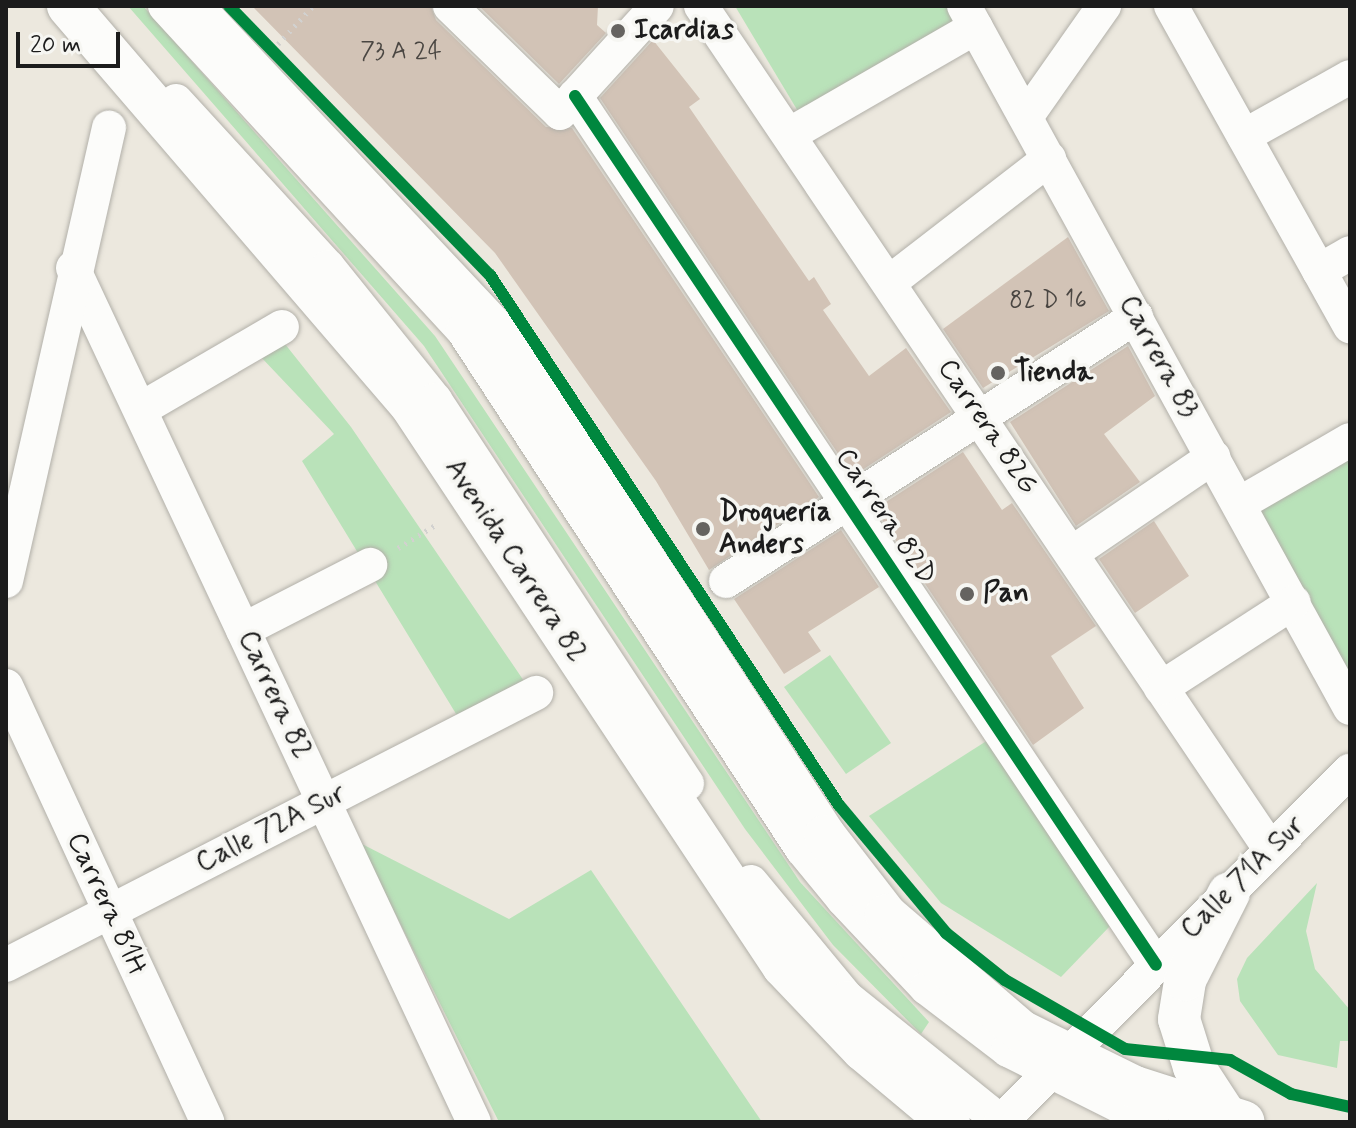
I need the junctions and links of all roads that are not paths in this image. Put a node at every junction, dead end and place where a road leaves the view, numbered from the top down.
1 (68, 6) edge
2 (96, 6) edge
3 (165, 6) edge
4 (191, 6) edge
5 (450, 6) edge
6 (657, 6) edge
7 (701, 6) edge
8 (1104, 6) edge
9 (1171, 6) edge
10 (970, 17) edge
11 (1350, 77) edge
12 (568, 105) junction
13 (1026, 117) junction
14 (109, 128) dead end
15 (792, 133) junction
16 (1244, 136) junction
17 (1049, 159) junction
18 (1350, 253) edge
19 (73, 268) junction
20 (1319, 271) junction
21 (891, 281) junction
22 (1136, 317) junction
23 (1350, 326) edge
24 (282, 327) dead end
25 (141, 409) junction
26 (980, 417) junction
27 (1350, 440) edge
28 (1213, 457) junction
29 (847, 503) junction
30 (1239, 504) junction
31 (1072, 553) junction
32 (370, 565) road end
33 (6, 581) edge
34 (726, 581) dead end
35 (1294, 602) junction
36 (243, 630) junction
37 (6, 686) edge
38 (1161, 688) junction
39 (536, 693) dead end
40 (1350, 708) edge
41 (1350, 771) edge
42 (323, 803) junction
43 (1271, 850) junction
44 (1229, 893) junction
45 (110, 912) junction
46 (6, 965) edge
47 (1156, 965) junction
48 (1058, 1064) junction
49 (1236, 1120) edge
50 (207, 1122) edge
51 (474, 1122) edge
52 (949, 1122) edge
53 (1001, 1122) edge
54 (1152, 1122) edge

1 - 52 main road, Avenida Carrera 82
2 - 53 street
3 - 48 street
4 - 48 main road
5 - 12 street, Carrera 82D
6 - 12 street
7 - 15 street, Carrera 82G
8 - 13 street
9 - 16 street
10 - 13 street, Carrera 83
10 - 15 street
11 - 16 street
12 - 29 street, Carrera 82D
13 - 17 street, Carrera 83
14 - 19 street
15 - 21 street, Carrera 82G
16 - 20 street
17 - 21 street
17 - 22 street, Carrera 83
18 - 20 street
19 - 25 street, Carrera 82
19 - 33 street
20 - 23 street
21 - 26 street, Carrera 82G
22 - 26 street
22 - 28 street, Carrera 83
24 - 25 street
25 - 36 street, Carrera 82
26 - 29 street
26 - 31 street, Carrera 82G
27 - 30 street
28 - 30 street, Carrera 83
28 - 31 street
29 - 34 street
29 - 47 street, Carrera 82D
30 - 35 street, Carrera 83
31 - 38 street, Carrera 82G
32 - 36 street
35 - 38 street
35 - 40 street, Carrera 83
36 - 42 street, Carrera 82
37 - 45 street, Carrera 81H
38 - 43 street, Carrera 82G
39 - 42 street, Calle 72A Sur
41 - 43 street, Calle 71A Sur
42 - 45 street, Calle 72A Sur
42 - 51 street, Carrera 82
43 - 44 street, Calle 71A Sur
44 - 47 street, Calle 71A Sur
44 - 49 main road
45 - 46 street, Calle 72A Sur
45 - 50 street, Carrera 81H
47 - 48 street, Calle 71A Sur
48 - 49 main road
48 - 53 street, Calle 71A Sur
48 - 54 street

